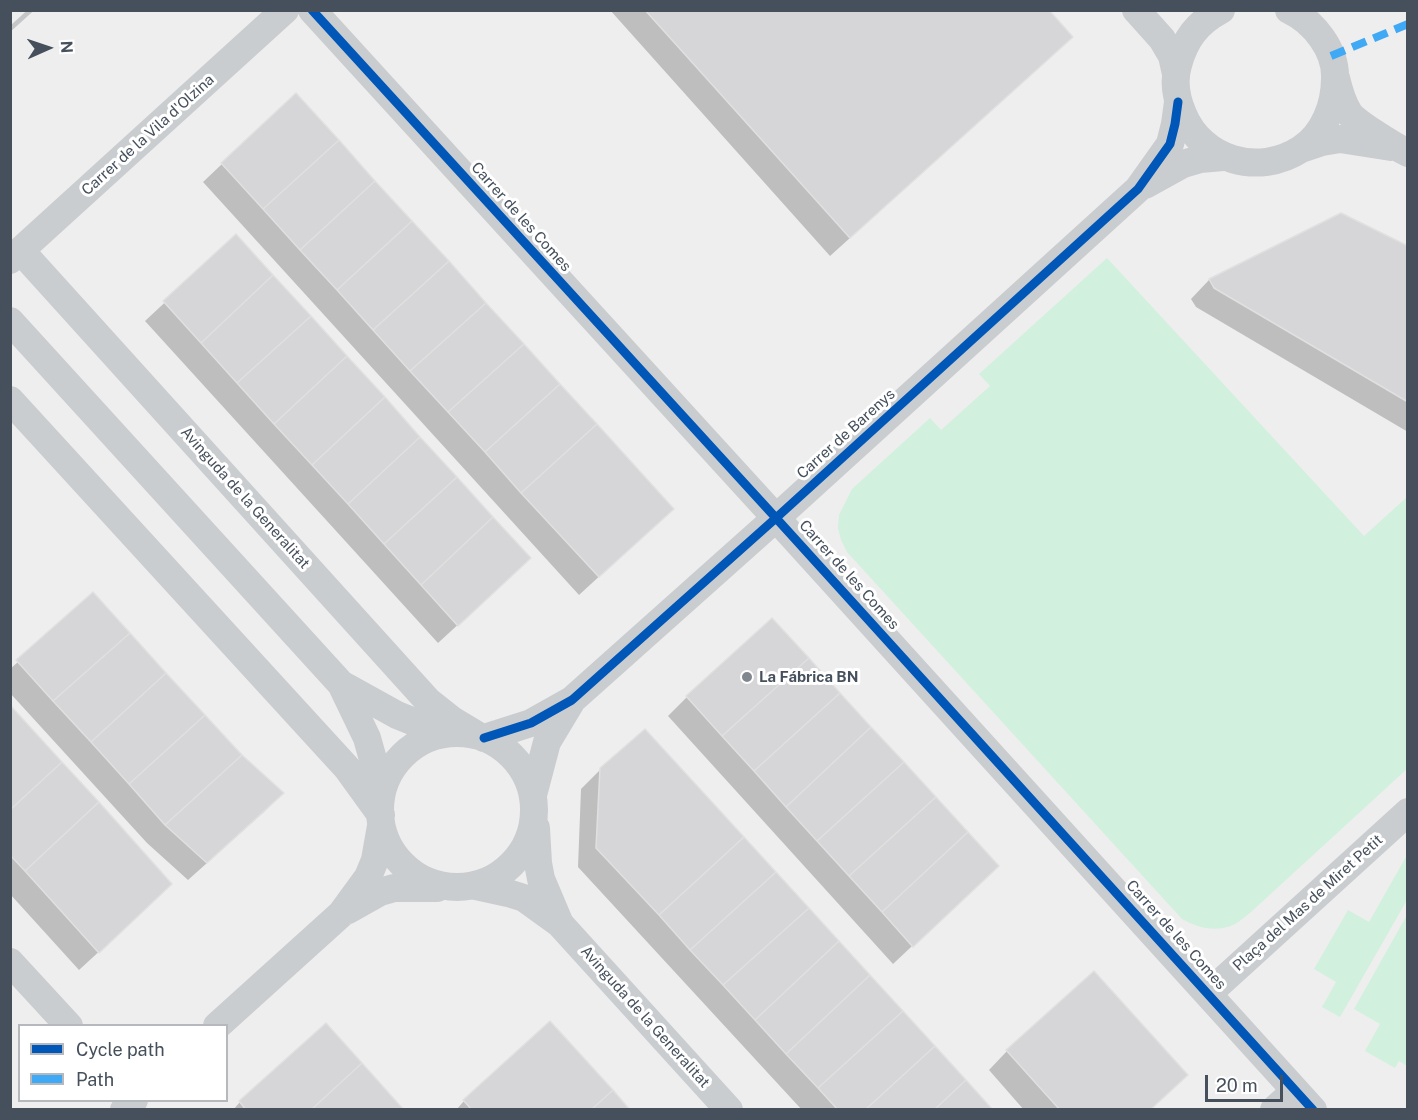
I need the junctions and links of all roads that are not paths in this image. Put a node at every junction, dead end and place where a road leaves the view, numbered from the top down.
1 (285, 10) edge
2 (312, 10) edge
3 (1136, 10) edge
4 (1221, 10) edge
5 (1289, 10) edge
6 (1176, 74) junction
7 (1336, 76) junction
8 (1178, 102) junction
9 (1301, 148) junction
10 (1402, 150) edge
11 (1223, 157) junction
12 (1138, 189) junction
13 (16, 256) edge
14 (10, 321) edge
15 (10, 400) edge
16 (776, 518) junction
17 (341, 684) junction
18 (572, 700) junction
19 (448, 732) junction
20 (481, 736) junction
21 (534, 801) junction
22 (1407, 812) edge
23 (381, 814) junction
24 (462, 887) junction
25 (341, 914) junction
26 (560, 924) junction
27 (10, 962) edge
28 (1209, 993) junction
29 (67, 1024) edge
30 (220, 1024) edge
31 (1304, 1100) edge
32 (729, 1110) edge
33 (1274, 1110) edge

1 - 13 street, Carrer de la Vila d'Olzina
2 - 16 street, Carrer de les Comes
3 - 6 street
4 - 6 street
5 - 7 street
6 - 8 street
7 - 9 street
7 - 10 street
8 - 11 street
8 - 12 street, Carrer de Barenys
9 - 10 street
9 - 11 street
11 - 12 street, Carrer de Barenys
12 - 16 street, Carrer de Barenys
13 - 20 street, Avinguda de la Generalitat
14 - 17 street
15 - 23 street
16 - 18 street, Carrer de Barenys
16 - 28 street, Carrer de les Comes
17 - 19 street
17 - 23 street
18 - 20 street, Carrer de Barenys
18 - 21 street, Carrer de Barenys
19 - 20 street
19 - 23 street
20 - 21 street
21 - 24 street
21 - 26 street, Avinguda de la Generalitat
22 - 28 street, Plaça del Mas de Miret Petit
23 - 24 street
23 - 25 street
24 - 25 street
24 - 26 street, Avinguda de la Generalitat
25 - 30 street
26 - 32 street, Avinguda de la Generalitat
27 - 29 street
28 - 31 street, Carrer de les Comes
31 - 33 street

